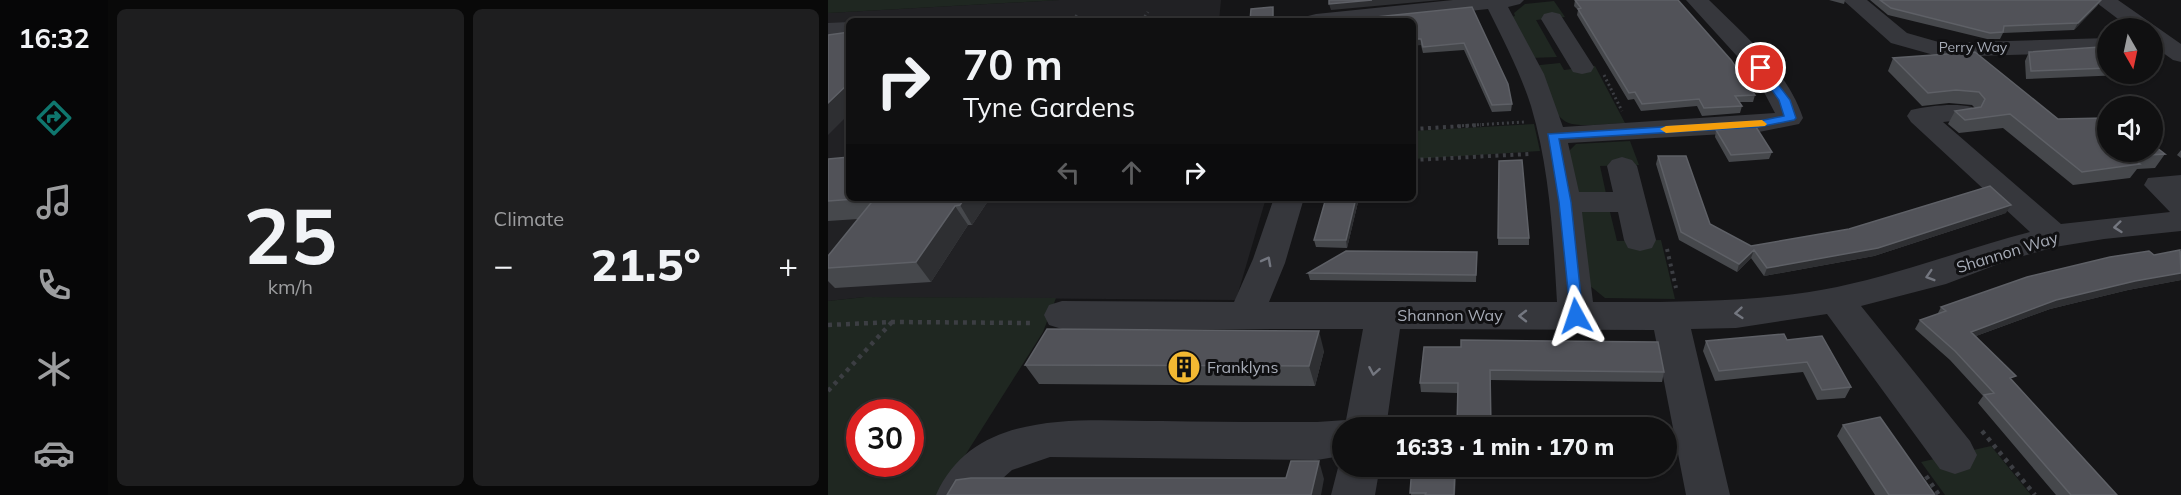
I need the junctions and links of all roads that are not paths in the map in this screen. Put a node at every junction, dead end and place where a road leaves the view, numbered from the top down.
1 (1697, 0) edge
2 (1854, 0) edge
3 (2104, 0) edge
4 (1504, 1) edge
5 (1344, 18) edge
6 (2130, 18) edge
7 (1552, 19) dead end
8 (846, 29) edge
9 (828, 30) edge
10 (2097, 45) edge
11 (1526, 63) junction
12 (1963, 113) edge
13 (1552, 136) junction
14 (1622, 166) dead end
15 (2181, 184) edge
16 (1288, 201) edge
17 (1565, 202) junction
18 (1631, 202) junction
19 (2180, 218) edge
20 (2054, 236) junction
21 (1640, 240) dead end
22 (1836, 300) junction
23 (1062, 315) road end
24 (1247, 315) junction
25 (1384, 315) junction
26 (1576, 316) junction
27 (1670, 316) junction
28 (1367, 417) edge
29 (1332, 439) edge
30 (1955, 455) dead end
31 (1356, 477) edge
32 (958, 495) edge
33 (1353, 495) edge
34 (1708, 495) edge

1 - 13 street
2 - 10 street, Perry Way
3 - 6 street
4 - 5 street
4 - 11 street
7 - 11 street
8 - 9 street
11 - 13 street
12 - 20 street
13 - 17 street
14 - 18 street
15 - 19 street
24 -> 16 street
17 - 18 street
17 - 26 street
18 - 21 street
19 -> 20 street, Shannon Way
20 -> 22 street, Shannon Way
22 -> 27 street, Shannon Way
22 - 30 street
23 - 24 street, Shannon Way
24 - 25 street, Shannon Way
26 -> 25 street, Shannon Way
25 -> 28 street
26 - 27 street, Shannon Way
27 - 34 street
29 - 32 street
31 - 33 street

